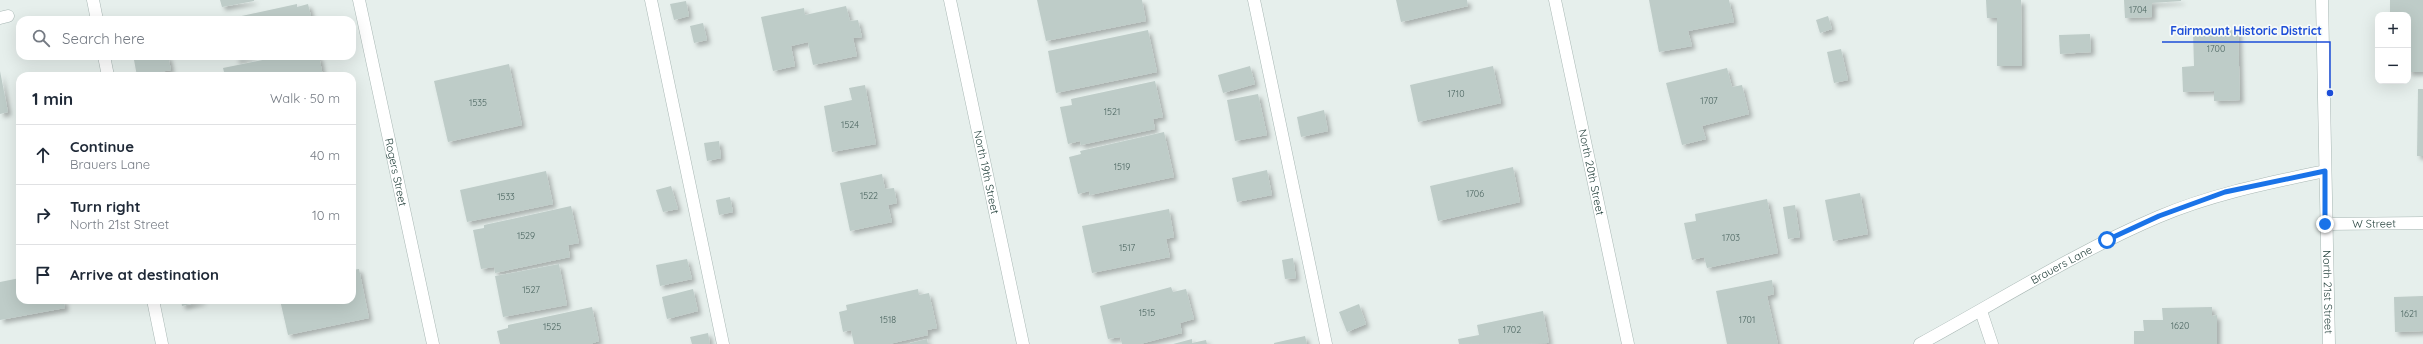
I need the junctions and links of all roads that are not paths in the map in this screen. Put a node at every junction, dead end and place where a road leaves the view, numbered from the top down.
1 (93, 0) edge
2 (359, 0) edge
3 (651, 0) edge
4 (950, 0) edge
5 (1254, 0) edge
6 (1555, 0) edge
7 (2322, 0) edge
8 (96, 16) edge
9 (105, 60) edge
10 (107, 72) edge
11 (2325, 171) junction
12 (2423, 223) edge
13 (2325, 224) junction
14 (154, 304) edge
15 (1981, 311) junction
16 (162, 344) edge
17 (433, 344) edge
18 (722, 344) edge
19 (1023, 344) edge
20 (1326, 344) edge
21 (1628, 344) edge
22 (1920, 344) edge
23 (1992, 344) edge
24 (2329, 344) edge

1 - 8 street
2 - 17 street, Rogers Street
3 - 18 street
4 - 19 street, North 19th Street
5 - 20 street
6 - 21 street, North 20th Street
7 - 11 street, North 21st Street
9 - 10 street
11 - 13 street, North 21st Street
11 - 15 street, Brauers Lane
12 - 13 street, W Street
13 - 24 street, North 21st Street
14 - 16 street
15 - 22 street, Brauers Lane
15 - 23 street

